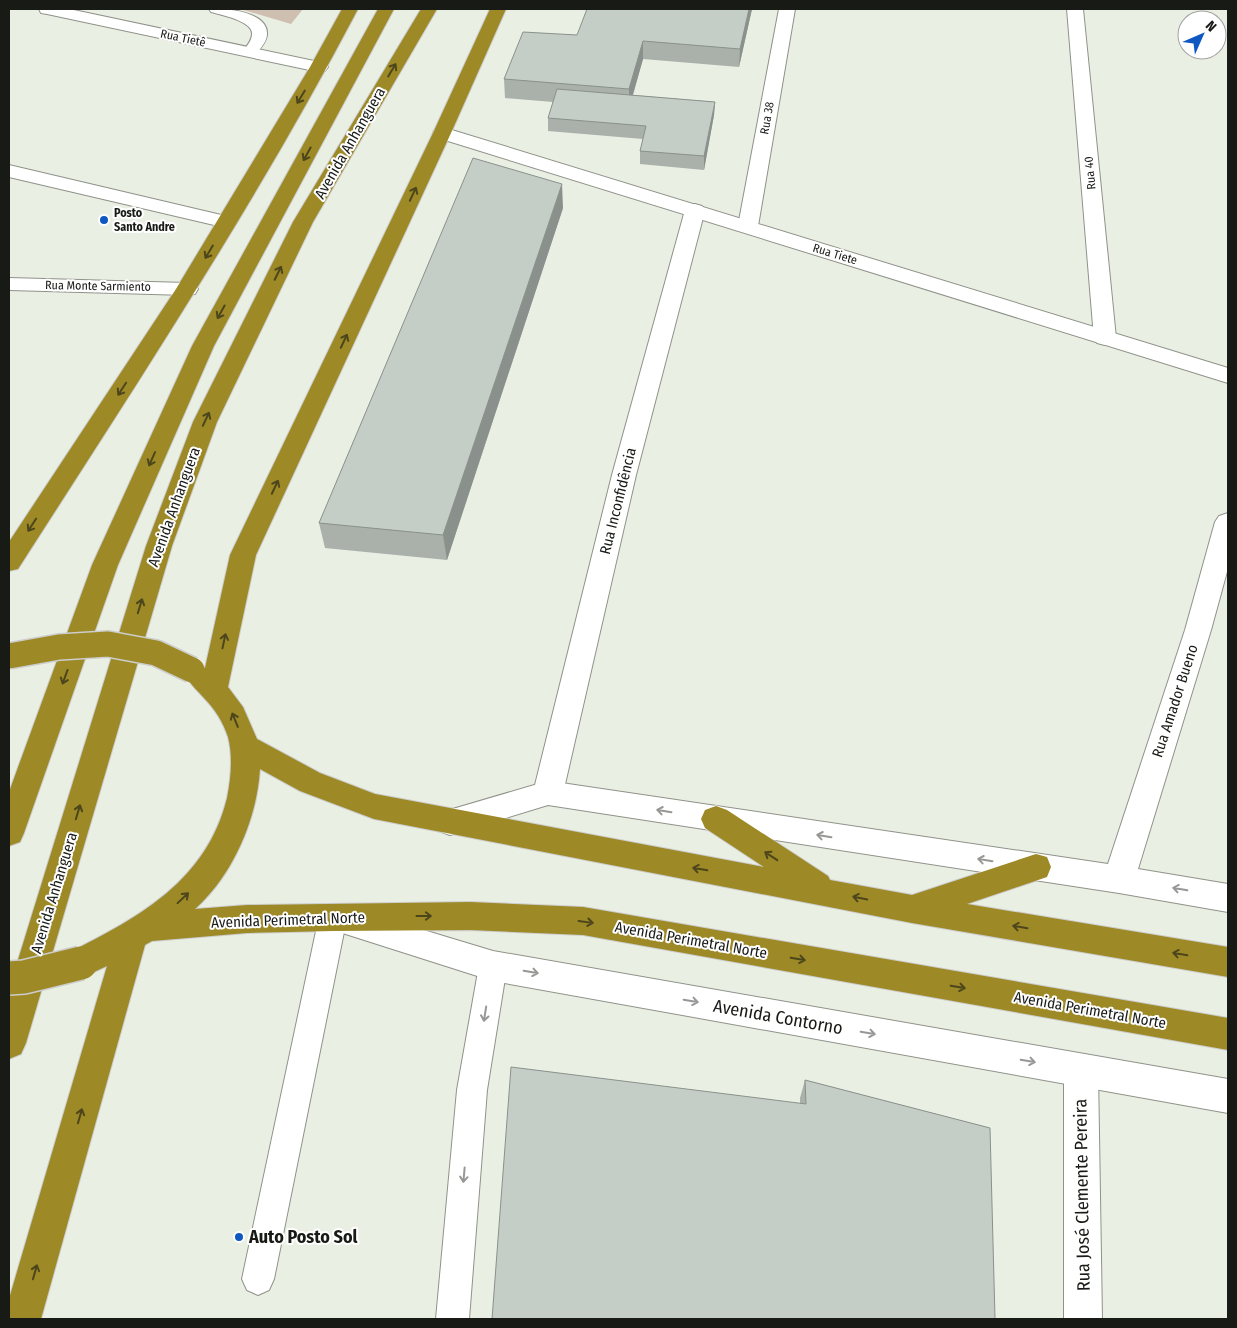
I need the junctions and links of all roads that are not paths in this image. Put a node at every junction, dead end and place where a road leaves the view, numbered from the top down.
1 (47, 9) edge
2 (216, 9) edge
3 (350, 9) edge
4 (386, 9) edge
5 (429, 9) edge
6 (498, 9) edge
7 (787, 9) edge
8 (1075, 9) edge
9 (250, 52) junction
10 (319, 67) junction
11 (442, 133) junction
12 (9, 170) edge
13 (695, 210) junction
14 (227, 222) junction
15 (748, 226) junction
16 (9, 284) edge
17 (188, 288) junction
18 (1105, 338) junction
19 (1228, 376) edge
20 (1226, 539) edge
21 (10, 556) edge
22 (9, 656) edge
23 (203, 679) junction
24 (244, 746) junction
25 (548, 794) junction
26 (716, 819) junction
27 (450, 822) junction
28 (9, 832) edge
29 (1036, 867) junction
30 (1119, 879) junction
31 (826, 892) junction
32 (1228, 898) edge
33 (912, 908) junction
34 (333, 916) junction
35 (140, 933) junction
36 (1228, 962) edge
37 (492, 966) junction
38 (9, 978) edge
39 (1228, 1034) edge
40 (9, 1043) edge
41 (1081, 1071) junction
42 (1228, 1096) edge
43 (258, 1279) dead end
44 (22, 1319) edge
45 (452, 1319) edge
46 (1083, 1319) edge

1 - 9 street, Rua Tietê
2 - 9 lane
3 - 10 highway
4 -> 28 highway, Avenida Anhanguera
40 -> 5 highway, Avenida Anhanguera
6 - 11 highway
7 - 15 street, Rua 38
8 - 18 street, Rua 40
9 - 10 street, Rua Tietê
10 -> 14 highway
11 - 13 street, Rua Tiete
23 -> 11 highway
12 - 14 street
13 - 15 street, Rua Tiete
13 - 25 street, Rua Inconfidência
14 -> 17 highway
15 - 18 street, Rua Tiete
16 - 17 street, Rua Monte Sarmiento
17 -> 21 highway
18 - 19 street, Rua Tiete
20 - 30 street, Rua Amador Bueno
22 - 23 highway, bridge
24 -> 23 highway
24 - 27 highway
35 -> 24 highway
26 -> 25 street
25 - 27 street
29 -> 26 street
31 -> 26 highway
31 -> 27 highway
29 - 30 street
29 - 33 highway
32 -> 30 street
33 -> 31 highway
36 -> 33 highway
34 - 35 highway, Avenida Perimetral Norte
34 - 37 street, Avenida Contorno
34 -> 39 highway, Avenida Perimetral Norte
34 - 43 lane
35 - 38 highway, bridge
44 -> 35 highway
37 -> 41 street, Avenida Contorno
37 -> 45 lane
41 - 42 street, Avenida Contorno
41 - 46 street, Rua José Clemente Pereira

